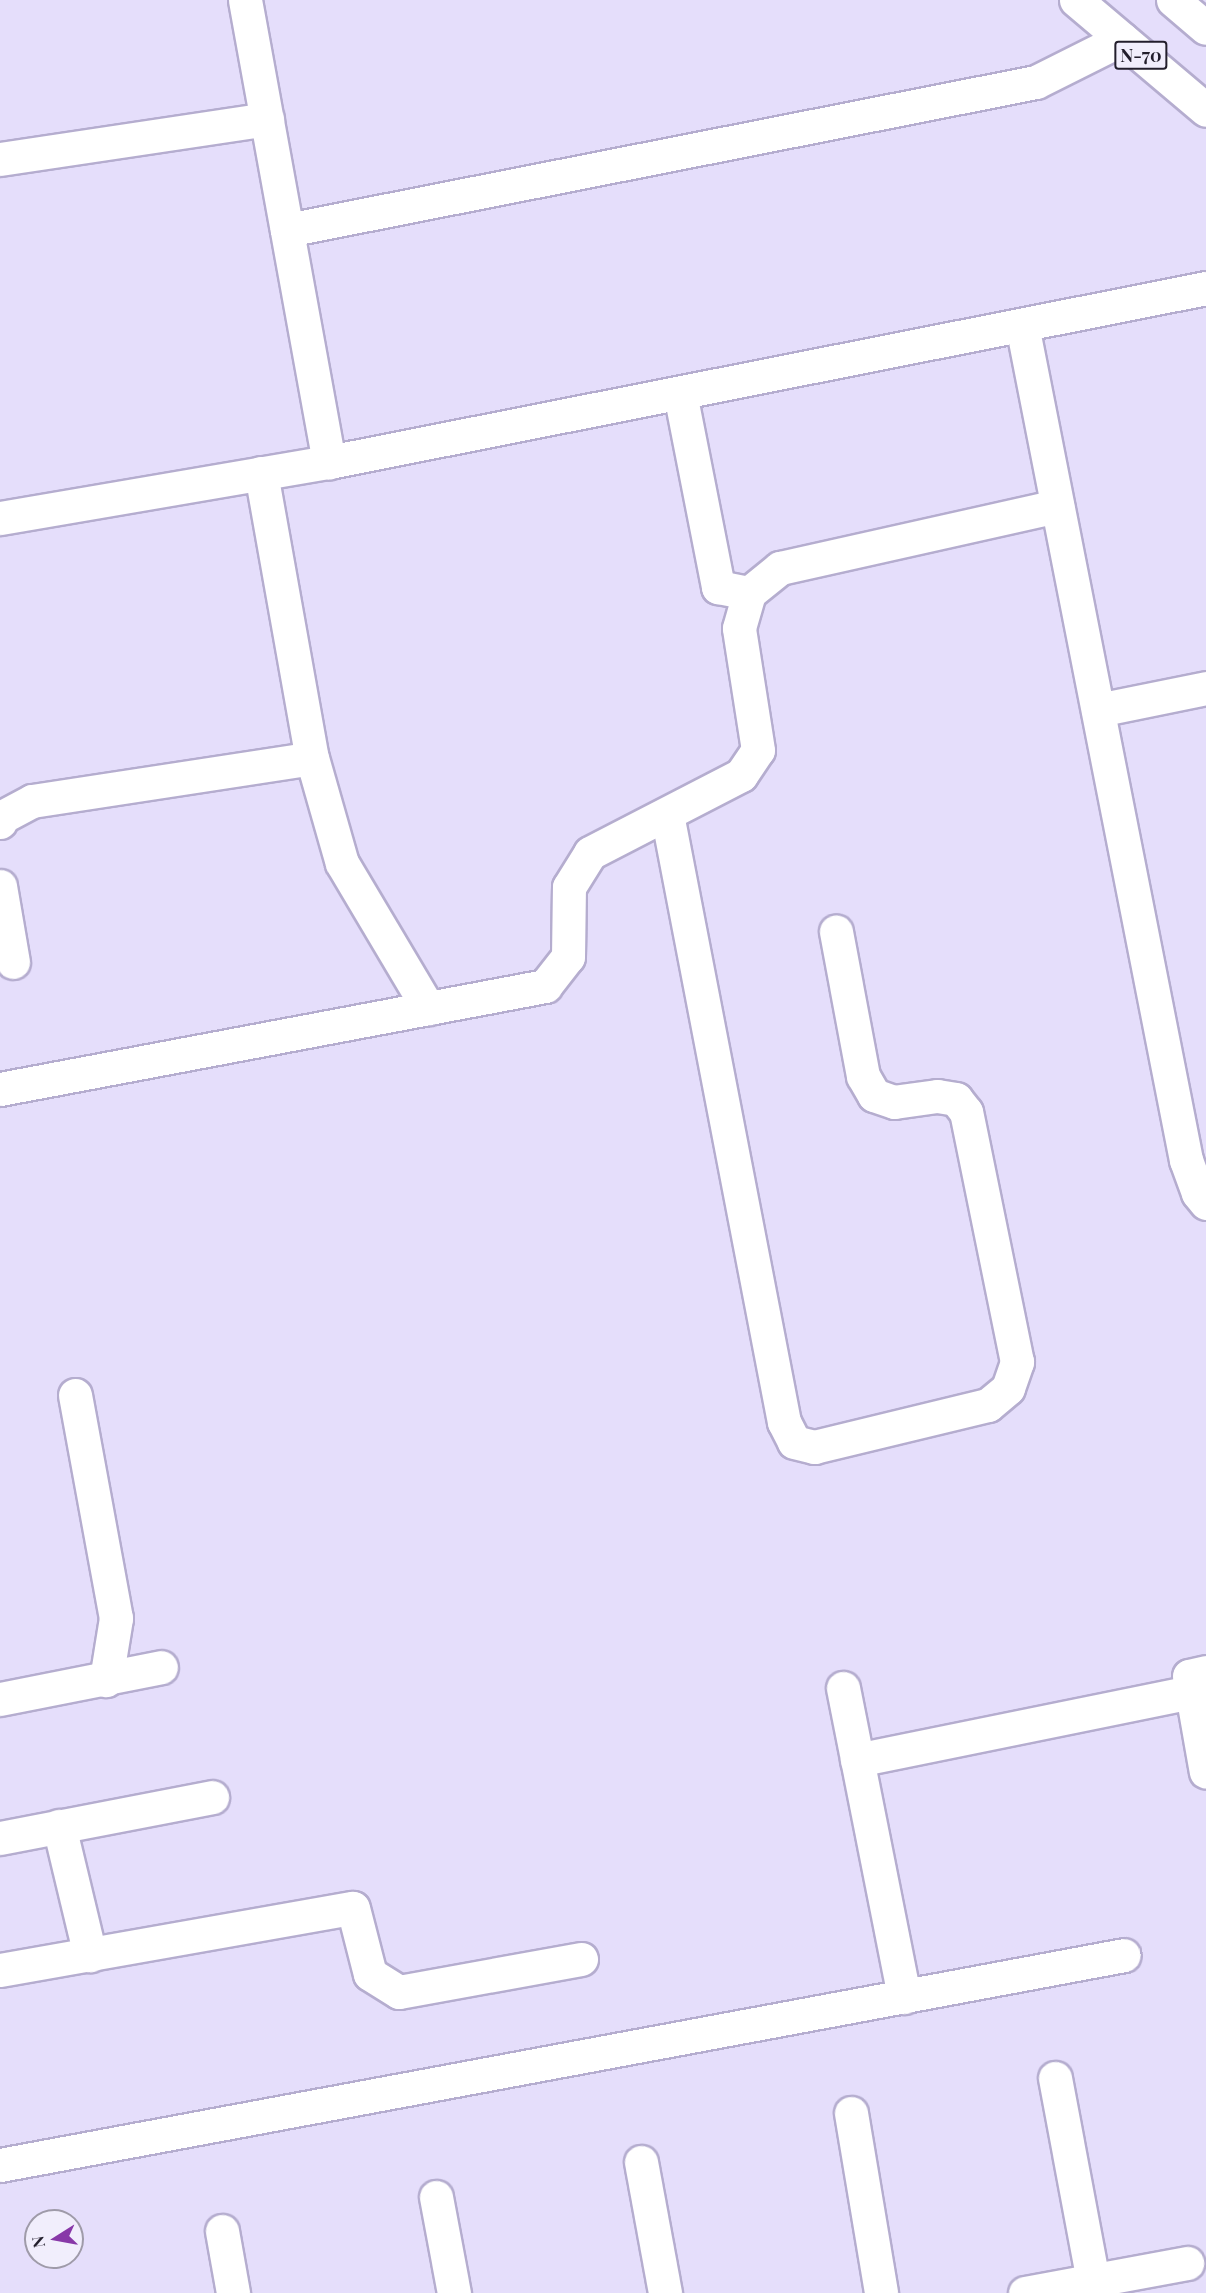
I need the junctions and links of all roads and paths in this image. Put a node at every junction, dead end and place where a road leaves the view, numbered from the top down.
1 (245, 0) edge
2 (1076, 0) edge
3 (1173, 0) edge
4 (1206, 28) edge
5 (1122, 39) junction
6 (1206, 111) edge
7 (267, 119) junction
8 (0, 159) edge
9 (287, 230) junction
10 (1206, 288) edge
11 (1022, 326) junction
12 (680, 393) junction
13 (329, 462) junction
14 (261, 473) junction
15 (1057, 506) junction
16 (0, 518) edge
17 (749, 593) junction
18 (1206, 688) edge
19 (1098, 710) junction
20 (312, 758) junction
21 (667, 814) junction
22 (0, 822) edge
23 (0, 886) edge
24 (836, 932) dead end
25 (13, 962) dead end
26 (428, 1008) junction
27 (0, 1089) edge
28 (1206, 1203) edge
29 (75, 1395) dead end
30 (161, 1667) dead end
31 (106, 1680) junction
32 (1199, 1682) edge
33 (843, 1688) dead end
34 (0, 1699) edge
35 (857, 1760) junction
36 (1206, 1772) edge
37 (212, 1797) dead end
38 (59, 1826) junction
39 (0, 1838) edge
40 (90, 1954) junction
41 (1124, 1956) dead end
42 (581, 1959) dead end
43 (0, 1970) edge
44 (904, 1997) junction
45 (1054, 2078) dead end
46 (851, 2113) dead end
47 (641, 2162) dead end
48 (0, 2165) edge
49 (436, 2197) dead end
50 (222, 2231) dead end
51 (1187, 2264) dead end
52 (1093, 2281) junction
53 (233, 2293) edge
54 (454, 2293) edge
55 (665, 2293) edge
56 (881, 2293) edge
57 (1025, 2293) edge

1 - 7 main road
2 - 5 main road, N-70
3 - 4 main road
5 - 6 main road, N-70
5 - 9 main road
7 - 8 main road
7 - 9 main road
9 - 13 main road
10 - 11 main road
11 - 12 main road
11 - 15 main road
12 - 13 main road
12 - 17 main road
13 - 14 main road
14 - 16 main road
14 - 20 main road
15 - 17 main road
15 - 19 main road
17 - 21 main road
18 - 19 main road
19 - 28 main road
20 - 22 main road
20 - 26 main road
21 - 24 main road
21 - 26 main road
23 - 25 main road
26 - 27 main road
29 - 31 main road
30 - 31 main road
31 - 34 main road
32 - 35 main road
32 - 36 main road
33 - 35 main road
35 - 44 main road
37 - 38 main road
38 - 39 main road
38 - 40 main road
40 - 42 main road
40 - 43 main road
41 - 44 main road
44 - 48 main road
45 - 52 main road
46 - 56 main road
47 - 55 main road
49 - 54 main road
50 - 53 main road
51 - 52 main road
52 - 57 main road

